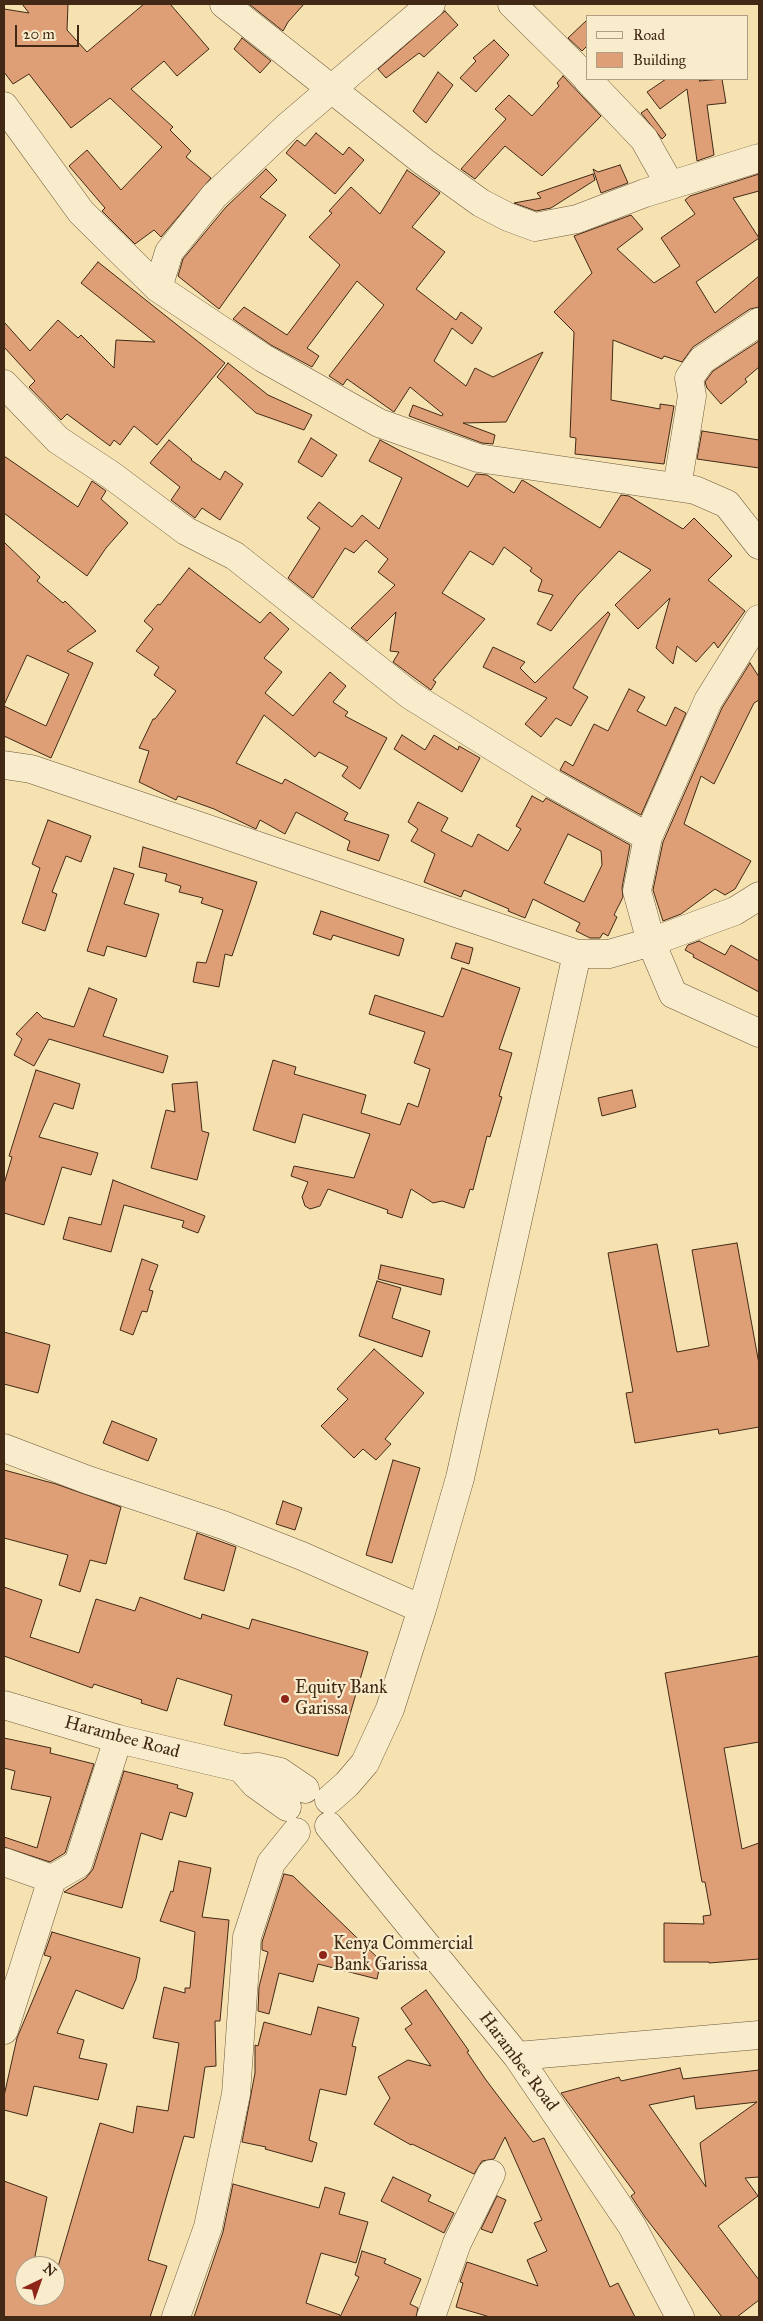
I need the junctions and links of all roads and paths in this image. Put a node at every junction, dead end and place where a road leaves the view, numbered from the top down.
1 (224, 4) edge
2 (432, 4) edge
3 (512, 4) edge
4 (586, 77) edge
5 (589, 80) edge
6 (332, 90) junction
7 (4, 106) edge
8 (759, 158) edge
9 (670, 185) junction
10 (158, 288) junction
11 (759, 322) edge
12 (4, 384) edge
13 (676, 487) junction
14 (759, 545) edge
15 (759, 619) edge
16 (4, 765) edge
17 (648, 837) junction
18 (759, 896) edge
19 (651, 942) junction
20 (576, 954) junction
21 (759, 1033) edge
22 (4, 1448) edge
23 (422, 1609) junction
24 (4, 1705) edge
25 (118, 1739) junction
26 (309, 1811) junction
27 (4, 1862) edge
28 (52, 1879) junction
29 (4, 2030) edge
30 (759, 2035) edge
31 (517, 2056) junction
32 (491, 2174) dead end
33 (176, 2317) edge
34 (431, 2317) edge
35 (680, 2317) edge

1 - 6 street
2 - 6 street
3 - 4 street
5 - 9 street
6 - 9 street
6 - 10 street
7 - 10 street
8 - 9 street
10 - 13 street
11 - 13 street
12 - 17 street
13 - 14 street
15 - 17 street
16 - 20 street
17 - 19 street
18 - 19 street
19 - 20 street
19 - 21 street
20 - 23 street
22 - 23 street
23 - 26 street
24 - 25 street, Harambee Road
25 - 26 street, Harambee Road
25 - 28 street
26 - 31 street, Harambee Road
26 - 33 street
27 - 28 street
28 - 29 street
30 - 31 street
31 - 35 street, Harambee Road
32 - 34 street

